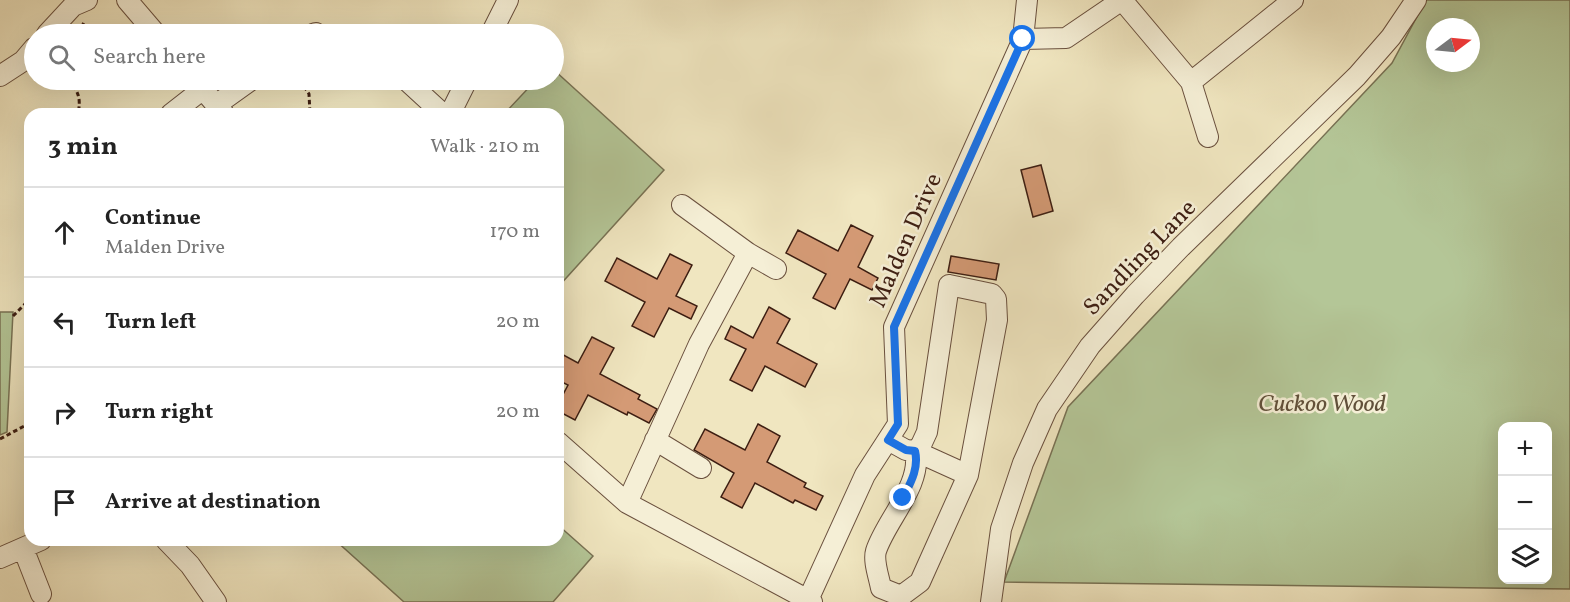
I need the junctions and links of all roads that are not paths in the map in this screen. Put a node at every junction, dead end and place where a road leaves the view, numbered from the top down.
1 (87, 0) edge
2 (127, 0) edge
3 (508, 0) edge
4 (1027, 0) edge
5 (1122, 0) edge
6 (1293, 0) edge
7 (1416, 0) edge
8 (56, 24) edge
9 (147, 24) edge
10 (495, 24) edge
11 (1023, 39) junction
12 (24, 59) edge
13 (0, 76) edge
14 (1191, 82) junction
15 (193, 90) edge
16 (204, 90) edge
17 (240, 90) edge
18 (417, 90) edge
19 (462, 90) edge
20 (177, 108) edge
21 (219, 108) edge
22 (221, 108) edge
23 (436, 108) edge
24 (453, 108) edge
25 (1209, 136) dead end
26 (682, 206) dead end
27 (748, 253) junction
28 (776, 269) dead end
29 (656, 440) junction
30 (888, 440) junction
31 (564, 447) edge
32 (915, 451) junction
33 (700, 468) dead end
34 (968, 475) junction
35 (627, 503) junction
36 (27, 546) edge
37 (32, 546) edge
38 (172, 546) edge
39 (0, 558) edge
40 (41, 594) dead end
41 (810, 601) edge
42 (216, 602) edge
43 (991, 602) edge

1 - 8 street
2 - 9 street
3 - 10 street
4 - 11 street, Malden Drive
5 - 11 street
5 - 14 street
6 - 14 street
7 - 43 street, Sandling Lane
11 - 30 street, Malden Drive
12 - 13 street
14 - 25 street
15 - 20 street
16 - 21 street
17 - 22 street
18 - 23 street
19 - 24 street
26 - 27 street
27 - 28 street
27 - 29 street
29 - 33 street
29 - 35 street
30 - 32 street
30 - 41 street, Malden Drive
31 - 35 street
32 - 34 street
32 - 34 street
32 - 34 street
35 - 41 street
36 - 39 street
37 - 40 street
38 - 42 street

